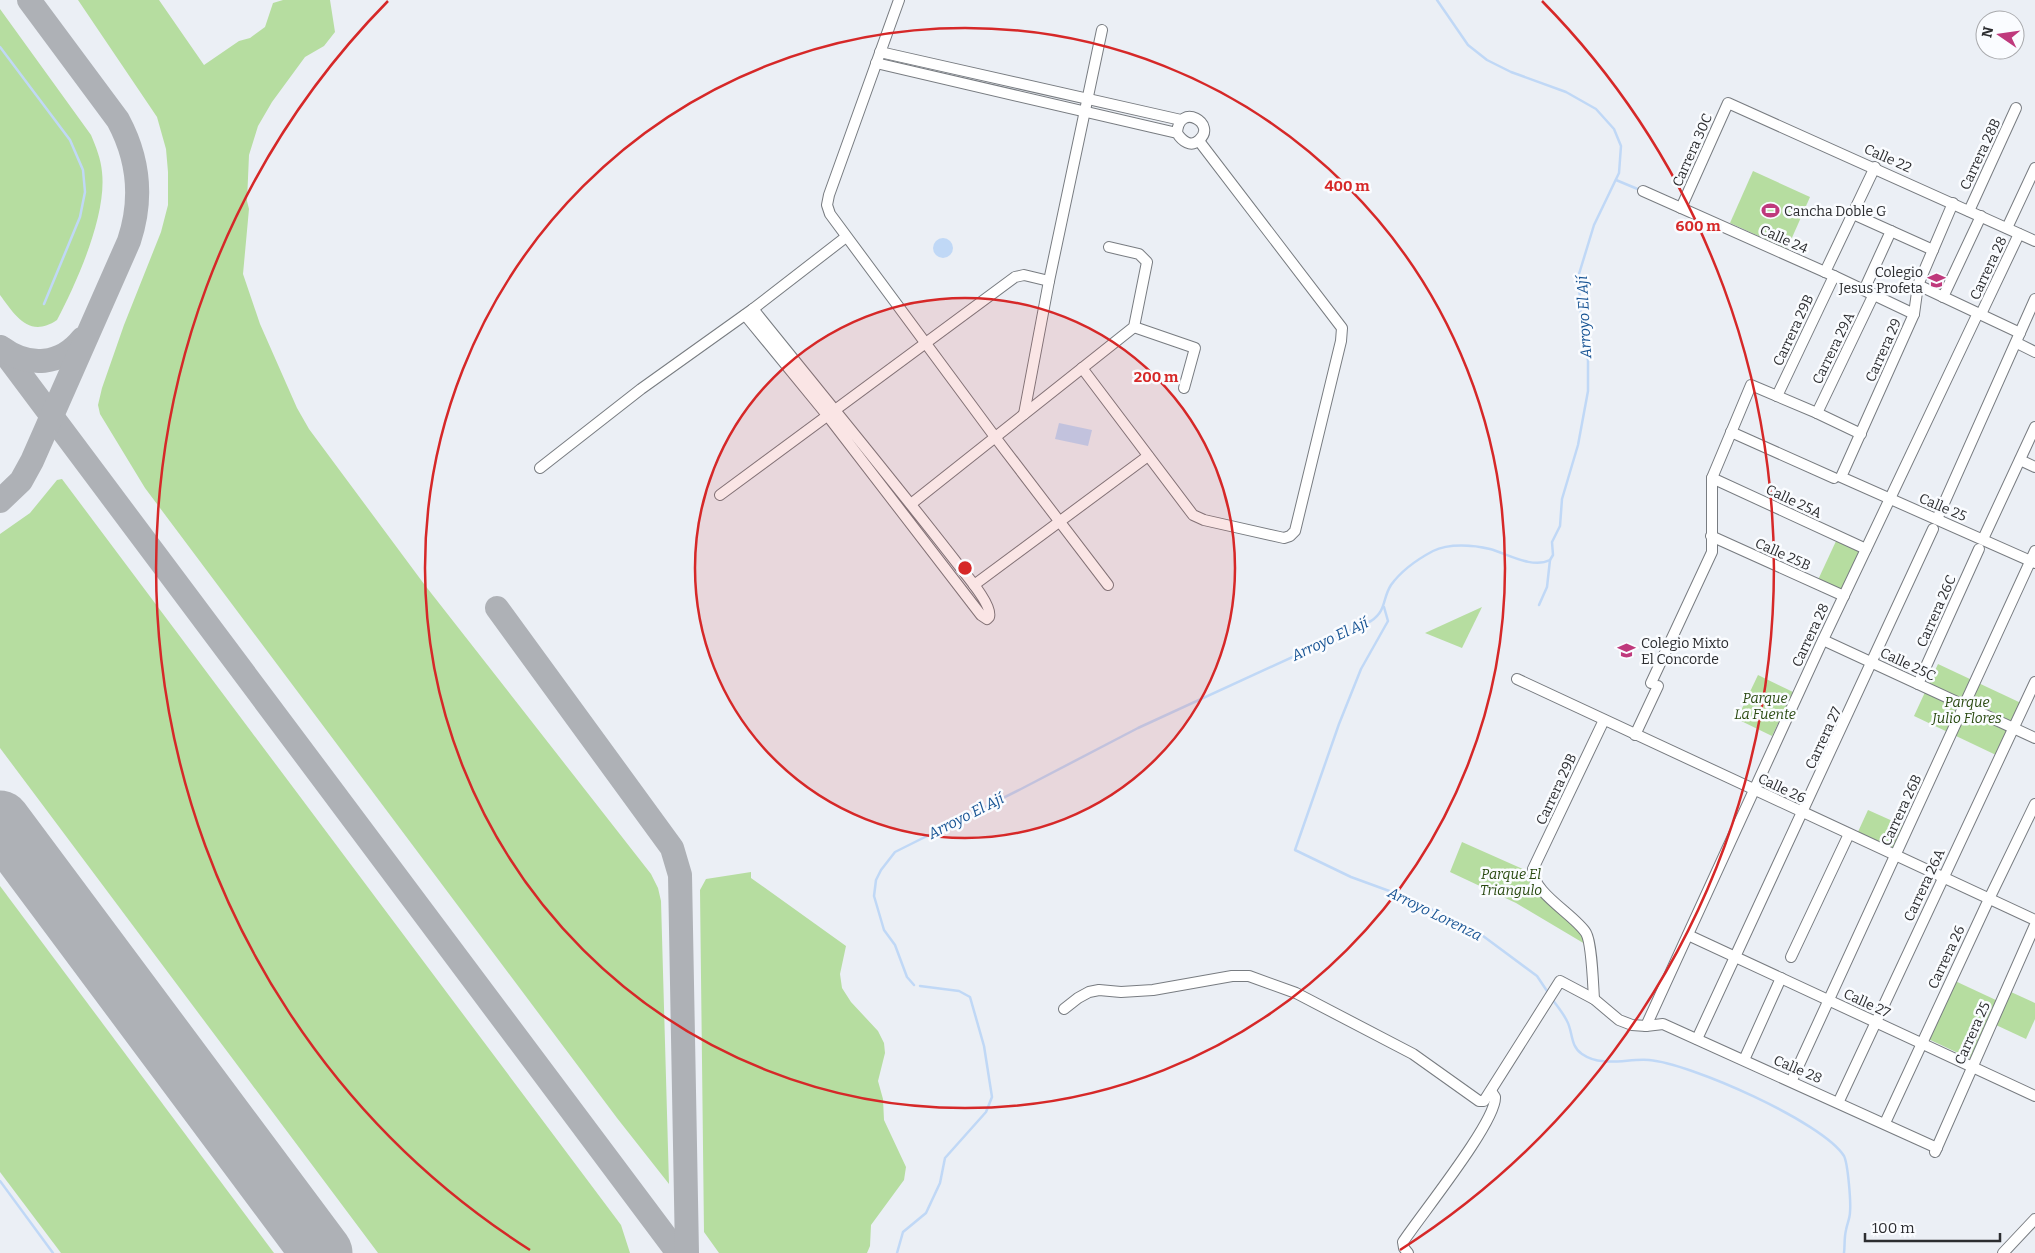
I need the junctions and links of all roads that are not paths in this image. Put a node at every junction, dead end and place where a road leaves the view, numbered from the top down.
1 (898, 0) edge
2 (1102, 30) dead end
3 (880, 52) junction
4 (876, 64) junction
5 (1088, 99) junction
6 (1728, 103) joint
7 (2016, 108) dead end
8 (1085, 112) junction
9 (1181, 120) junction
10 (1178, 133) junction
11 (1199, 141) junction
12 (1875, 167) junction
13 (2035, 168) edge
14 (1643, 191) dead end
15 (1953, 204) junction
16 (1681, 208) junction
17 (1969, 210) junction
18 (1853, 214) junction
19 (1981, 216) junction
20 (2007, 228) junction
21 (1891, 231) junction
22 (2019, 234) junction
23 (846, 237) junction
24 (2035, 241) edge
25 (1109, 247) dead end
26 (1933, 250) junction
27 (1830, 274) junction
28 (1049, 281) junction
29 (1918, 285) junction
30 (1864, 290) junction
31 (1874, 294) junction
32 (1943, 297) junction
33 (2035, 300) edge
34 (749, 312) junction
35 (1914, 314) junction
36 (1980, 314) junction
37 (1134, 327) junction
38 (2020, 332) junction
39 (925, 343) junction
40 (2017, 343) junction
41 (2035, 352) edge
42 (1082, 368) junction
43 (1184, 388) dead end
44 (1777, 396) junction
45 (830, 412) junction
46 (1817, 413) junction
47 (1024, 414) junction
48 (2035, 427) edge
49 (1731, 432) junction
50 (1861, 434) junction
51 (995, 438) junction
52 (1148, 456) junction
53 (2020, 460) junction
54 (540, 468) dead end
55 (2035, 468) edge
56 (1712, 478) junction
57 (1837, 478) junction
58 (720, 494) dead end
59 (1890, 499) junction
60 (911, 504) junction
61 (1060, 522) junction
62 (1935, 524) junction
63 (1711, 536) junction
64 (1981, 544) junction
65 (1866, 549) junction
66 (2035, 551) edge
67 (2033, 562) edge
68 (1108, 584) dead end
69 (974, 586) junction
70 (1844, 596) junction
71 (1823, 640) junction
72 (1872, 663) junction
73 (1517, 679) dead end
74 (2035, 682) edge
75 (1918, 684) junction
76 (1964, 705) junction
77 (1604, 720) junction
78 (2013, 728) junction
79 (1636, 735) junction
80 (2035, 738) edge
81 (1753, 790) junction
82 (2035, 804) edge
83 (1803, 813) junction
84 (1849, 834) junction
85 (1896, 856) junction
86 (1942, 878) junction
87 (1988, 899) junction
88 (2035, 920) edge
89 (2035, 925) edge
90 (1688, 935) junction
91 (1735, 957) junction
92 (1792, 957) dead end
93 (1781, 978) junction
94 (1594, 999) junction
95 (1829, 1001) junction
96 (1064, 1009) dead end
97 (1875, 1022) junction
98 (1646, 1026) junction
99 (1697, 1039) junction
100 (1921, 1043) junction
101 (1744, 1060) junction
102 (1973, 1067) junction
103 (1792, 1080) junction
104 (1491, 1091) junction
105 (2035, 1096) edge
106 (1839, 1101) junction
107 (1885, 1123) junction
108 (1936, 1150) joint
109 (2035, 1219) edge
110 (1408, 1253) edge
111 (2003, 1253) edge

1 - 3 street
2 - 5 street
3 - 4 street
3 - 5 street
4 - 8 street
4 - 23 street
5 - 8 street
5 - 9 street
6 - 12 street, Calle 22
6 - 16 street, Carrera 30C
7 - 17 street, Carrera 28B
8 - 10 street
8 - 28 street
9 - 10 street
9 - 11 street
10 - 11 street
11 - 52 street
12 - 15 street, Calle 22
12 - 18 street, Carrera 29B
13 - 20 street
14 - 16 street, Calle 24
15 - 17 street, Calle 22
15 - 26 street, Carrera 29
16 - 27 street, Calle 24
17 - 19 street, Calle 22
18 - 21 street
18 - 27 street, Carrera 29B
19 - 20 street, Calle 22
19 - 32 street
20 - 22 street, Calle 22
21 - 26 street
21 - 30 street
22 - 24 street, Calle 22
22 - 36 street, Carrera 28
23 - 34 street
23 - 39 street
25 - 37 street
26 - 29 street, Carrera 29
27 - 30 street, Calle 24
27 - 44 street, Carrera 29B
28 - 39 street
28 - 47 street
29 - 32 street
29 - 35 street, Carrera 29
30 - 31 street, Calle 24
31 - 35 street, Calle 24
31 - 46 street, Carrera 29A
32 - 36 street
33 - 38 street, Carrera 27
34 - 45 street
34 - 54 street
35 - 50 street, Carrera 29
36 - 38 street
36 - 59 street, Carrera 28
37 - 42 street
37 - 43 street
38 - 40 street, Carrera 27
39 - 45 street
39 - 51 street
40 - 41 street
40 - 62 street, Carrera 27
42 - 47 street
42 - 52 street
44 - 46 street
44 - 49 street
45 - 58 street
45 - 60 street
45 - 69 street
46 - 50 street
47 - 51 street
48 - 53 street, Carrera 26C
49 - 56 street
49 - 57 street, Calle 25
50 - 57 street, Carrera 29
51 - 60 street
51 - 61 street
52 - 61 street
53 - 55 street
53 - 64 street, Carrera 26C
56 - 63 street
56 - 65 street, Calle 25A
57 - 59 street, Calle 25
59 - 62 street, Calle 25
59 - 65 street, Carrera 28
60 - 69 street
61 - 68 street
61 - 69 street
62 - 64 street, Calle 25
62 - 72 street, Carrera 27
63 - 70 street, Calle 25B
63 - 79 street
64 - 67 street, Calle 25
64 - 75 street, Carrera 26C
65 - 70 street, Carrera 28
66 - 67 street, Carrera 26B
67 - 76 street, Carrera 26B
70 - 71 street, Carrera 28
71 - 72 street, Calle 25C
71 - 81 street, Carrera 28
72 - 75 street, Calle 25C
72 - 83 street, Carrera 27
73 - 77 street, Calle 26
74 - 78 street, Carrera 26A
75 - 76 street, Calle 25C
76 - 78 street, Calle 25C
76 - 85 street, Carrera 26B
77 - 79 street, Calle 26
77 - 94 street, Carrera 29B
78 - 80 street, Calle 25C
78 - 86 street, Carrera 26A
79 - 81 street, Calle 26
81 - 83 street, Calle 26
81 - 90 street, Carrera 28
82 - 87 street, Carrera 26
83 - 84 street, Calle 26
83 - 91 street, Carrera 27
84 - 85 street, Calle 26
84 - 92 street
85 - 86 street, Calle 26
85 - 95 street, Carrera 26B
86 - 87 street, Calle 26
86 - 97 street, Carrera 26A
87 - 88 street, Calle 26
87 - 100 street, Carrera 26
89 - 102 street, Carrera 25
90 - 91 street, Calle 27
90 - 98 street, Carrera 28
91 - 93 street, Calle 27
91 - 99 street, Carrera 27
93 - 95 street, Calle 27
93 - 101 street
94 - 98 street, Calle 28
94 - 104 street, Calle 28
95 - 97 street, Calle 27
95 - 103 street, Carrera 26B
96 - 104 street
97 - 100 street, Calle 27
97 - 106 street, Carrera 26A
98 - 99 street, Calle 28
99 - 101 street, Calle 28
100 - 102 street, Calle 27
100 - 107 street, Carrera 26
101 - 103 street, Calle 28
102 - 105 street, Calle 27
102 - 108 street, Carrera 25
103 - 106 street, Calle 28
104 - 110 street
106 - 107 street, Calle 28
107 - 108 street, Calle 28
109 - 111 street

